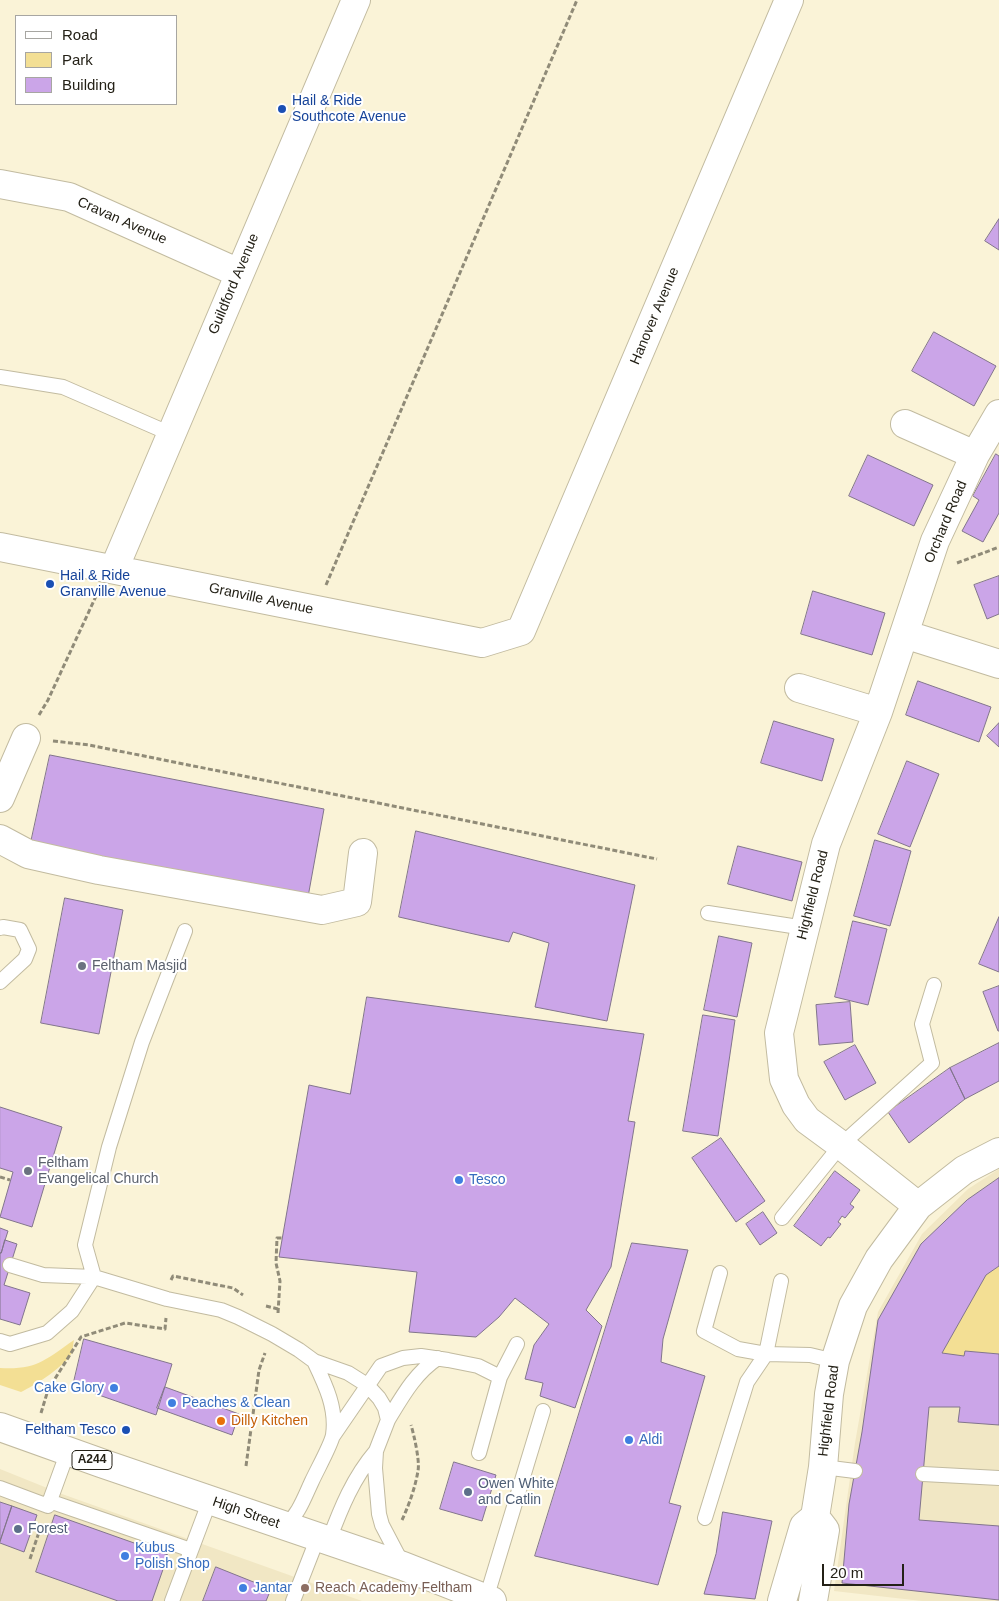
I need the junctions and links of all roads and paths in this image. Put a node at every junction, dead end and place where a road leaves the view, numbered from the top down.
1 (356, 0) edge
2 (576, 0) edge
3 (789, 0) edge
4 (0, 184) edge
5 (239, 273) junction
6 (0, 377) edge
7 (999, 414) edge
8 (906, 424) dead end
9 (171, 434) junction
10 (975, 455) junction
11 (0, 547) edge
12 (999, 547) edge
13 (948, 566) dead end
14 (114, 569) junction
15 (307, 608) junction
16 (521, 631) joint
17 (904, 634) junction
18 (999, 664) edge
19 (799, 688) dead end
20 (878, 712) junction
21 (26, 738) junction
22 (0, 798) edge
23 (0, 839) edge
24 (363, 853) dead end
25 (657, 859) dead end
26 (708, 913) dead end
27 (0, 928) edge
28 (805, 928) junction
29 (186, 931) dead end
30 (0, 982) edge
31 (934, 984) dead end
32 (841, 1144) junction
33 (999, 1152) edge
34 (0, 1177) edge
35 (10, 1180) dead end
36 (918, 1206) junction
37 (782, 1218) dead end
38 (10, 1265) dead end
39 (720, 1273) dead end
40 (94, 1277) junction
41 (781, 1281) dead end
42 (248, 1298) dead end
43 (167, 1299) junction
44 (263, 1305) dead end
45 (278, 1309) dead end
46 (272, 1334) junction
47 (0, 1341) edge
48 (517, 1344) dead end
49 (766, 1354) junction
50 (438, 1358) junction
51 (314, 1361) junction
52 (835, 1361) junction
53 (500, 1377) junction
54 (367, 1385) junction
55 (543, 1411) dead end
56 (388, 1420) junction
57 (0, 1427) edge
58 (333, 1436) junction
59 (33, 1439) junction
60 (68, 1451) junction
61 (376, 1451) junction
62 (479, 1453) dead end
63 (246, 1466) dead end
64 (822, 1467) junction
65 (855, 1471) dead end
66 (923, 1474) dead end
67 (999, 1478) edge
68 (0, 1488) edge
69 (210, 1500) junction
70 (48, 1504) junction
71 (815, 1517) junction
72 (705, 1518) dead end
73 (284, 1526) junction
74 (324, 1538) junction
75 (191, 1550) junction
76 (30, 1559) dead end
77 (403, 1566) junction
78 (489, 1600) edge
79 (172, 1601) edge
80 (293, 1601) edge
81 (782, 1601) edge
82 (813, 1601) edge

1 - 5 street, Guildford Avenue
2 - 15 path
3 - 16 street, Hanover Avenue
4 - 5 street, Cravan Avenue
5 - 9 street, Guildford Avenue
6 - 9 lane
7 - 10 street, Orchard Road
8 - 10 street
9 - 14 street, Guildford Avenue
10 - 17 street, Orchard Road
11 - 14 street, Granville Avenue
12 - 13 path
14 - 15 street, Granville Avenue
14 - 21 path
15 - 16 street, Granville Avenue
17 - 18 street
17 - 20 street, Highfield Road
19 - 20 street
20 - 28 street, Highfield Road
21 - 22 street
21 - 25 path
23 - 24 street
26 - 28 lane
27 - 30 lane
28 - 32 street, Highfield Road
29 - 40 lane
31 - 32 lane
32 - 36 street, Highfield Road
32 - 37 lane
33 - 36 street, Highfield Road
34 - 35 path
36 - 52 street, Highfield Road
38 - 40 lane
39 - 49 lane
40 - 43 lane
40 - 47 lane
41 - 49 lane
42 - 43 path
43 - 46 lane
43 - 59 path
44 - 45 path
46 - 51 lane
46 - 63 path
48 - 53 lane
49 - 52 lane
49 - 72 lane
50 - 53 lane
50 - 54 lane
50 - 56 lane
51 - 54 lane
51 - 58 lane
52 - 64 street, Highfield Road
53 - 62 lane
54 - 56 lane
54 - 58 lane
55 - 78 lane
56 - 61 lane
57 - 59 street, High Street / A244
58 - 73 lane
59 - 60 street, High Street / A244
60 - 69 street, High Street / A244
60 - 70 lane
61 - 74 lane
61 - 77 lane
64 - 65 lane
64 - 71 street, Highfield Road
66 - 67 lane
68 - 70 lane
69 - 73 street, High Street / A244
69 - 75 lane
70 - 75 lane
70 - 76 path
71 - 81 street, Highfield Road
71 - 82 street, Highfield Road
73 - 74 street, High Street / A244
74 - 77 street, High Street / A244
74 - 80 lane
75 - 79 lane
77 - 78 street, High Street / A244

